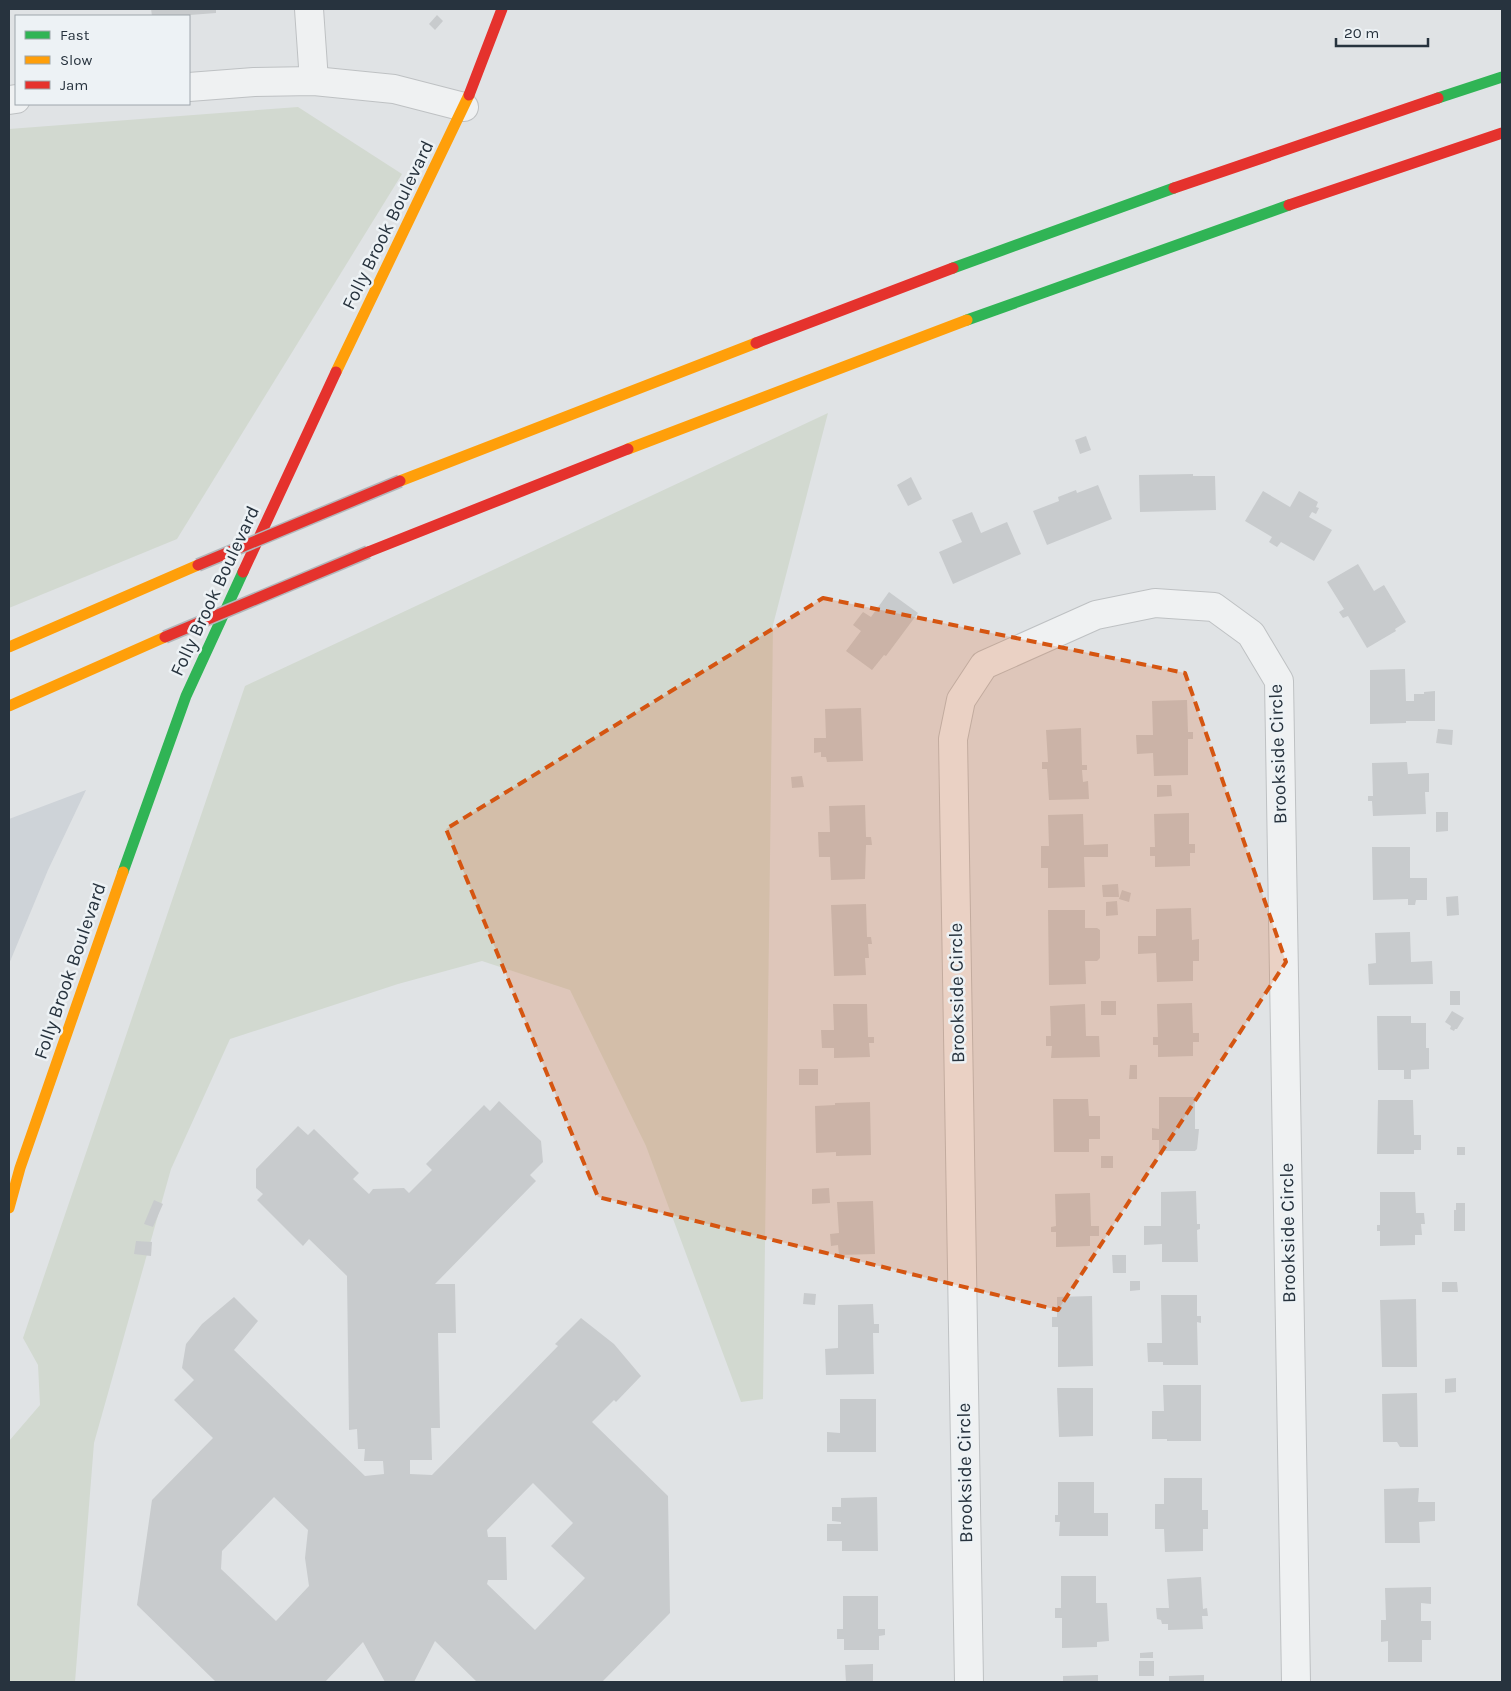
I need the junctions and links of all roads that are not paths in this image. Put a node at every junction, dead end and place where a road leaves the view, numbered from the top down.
1 (309, 9) edge
2 (502, 9) edge
3 (1502, 77) edge
4 (314, 81) junction
5 (190, 87) edge
6 (464, 107) junction
7 (1502, 133) edge
8 (9, 647) edge
9 (9, 706) edge
10 (9, 1208) edge
11 (969, 1682) edge
12 (1296, 1682) edge

1 - 4 street
2 - 6 main road, Folly Brook Boulevard
3 - 8 main road, bridge
4 - 5 street
4 - 6 street
6 - 10 main road, Folly Brook Boulevard
7 - 9 main road, bridge
11 - 12 street, Brookside Circle

